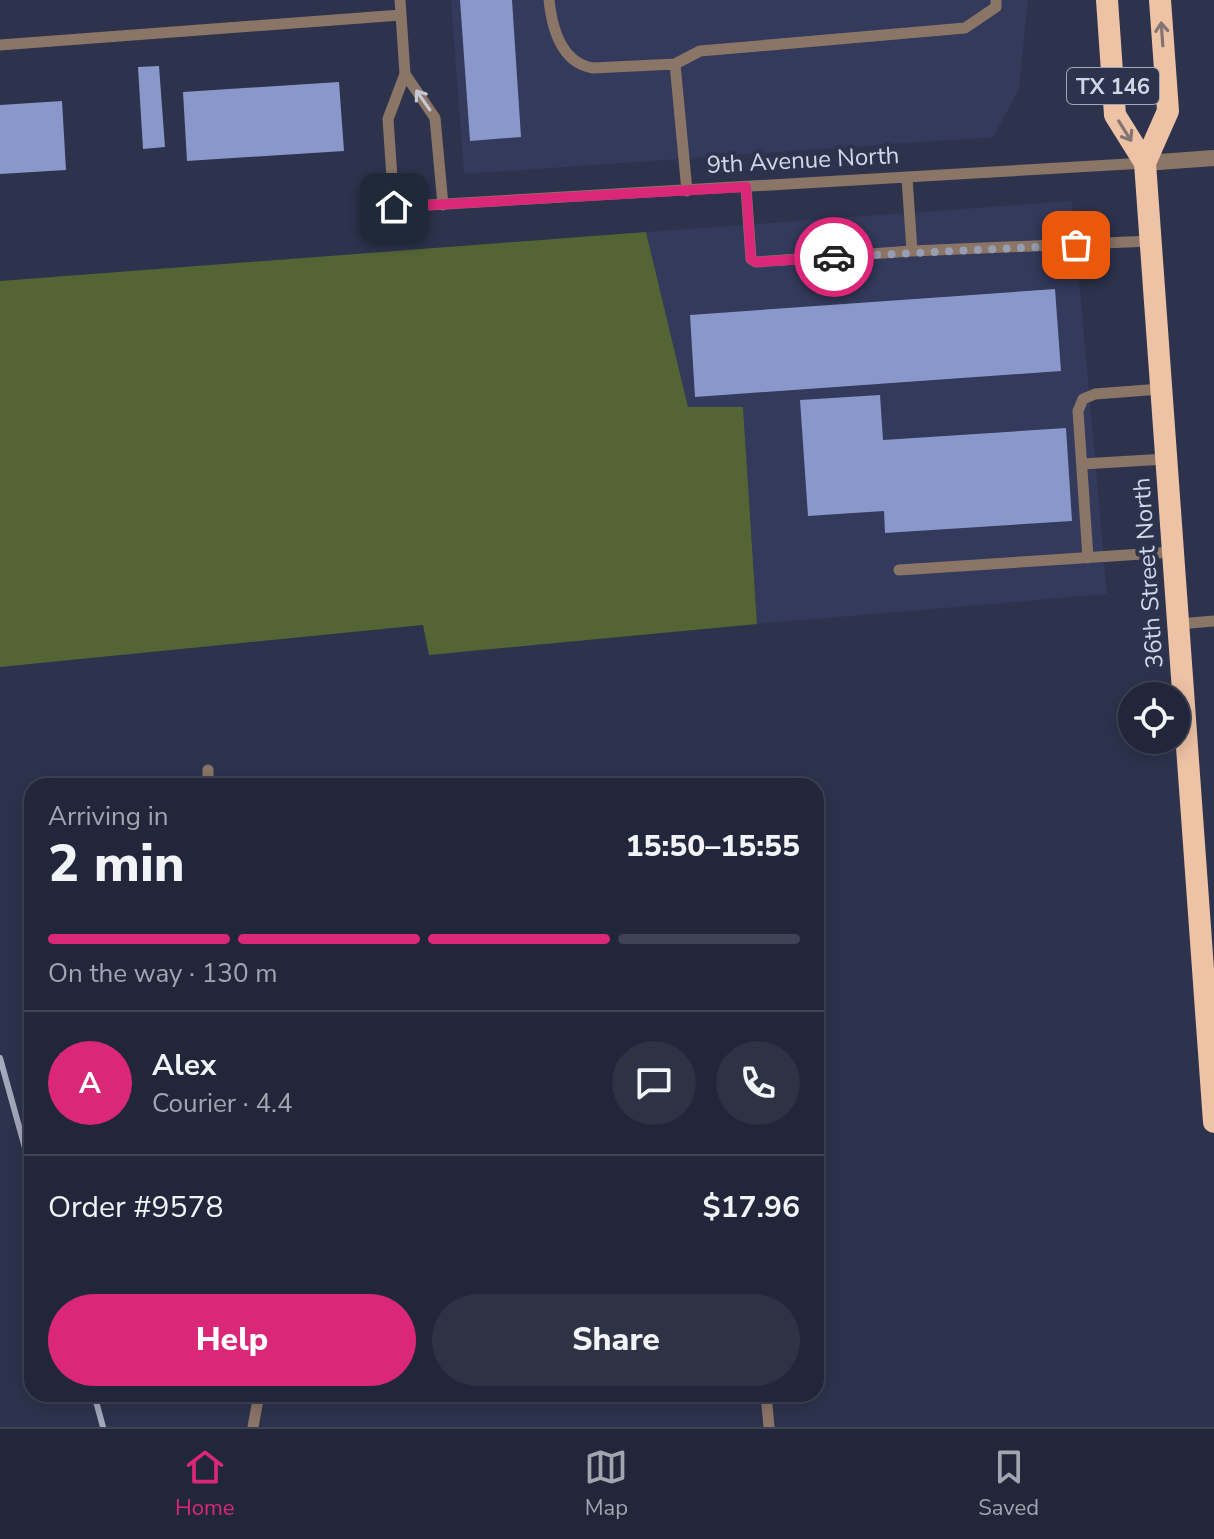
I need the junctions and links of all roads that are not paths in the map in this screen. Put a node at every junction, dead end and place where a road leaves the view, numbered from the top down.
1 (400, 0) edge
2 (549, 0) edge
3 (996, 0) edge
4 (1107, 0) edge
5 (1160, 0) edge
6 (401, 15) junction
7 (0, 45) edge
8 (675, 64) junction
9 (405, 74) junction
10 (1214, 158) edge
11 (1145, 163) junction
12 (907, 178) junction
13 (746, 187) junction
14 (687, 191) junction
15 (443, 205) junction
16 (1151, 241) junction
17 (912, 251) junction
18 (1161, 389) junction
19 (1166, 459) junction
20 (1082, 464) junction
21 (1173, 552) junction
22 (1088, 558) junction
23 (899, 570) dead end
24 (1214, 621) edge
25 (1178, 624) junction
26 (208, 770) dead end
27 (208, 778) edge
28 (1214, 1122) edge
29 (258, 1402) edge
30 (767, 1402) edge
31 (253, 1427) edge
32 (769, 1427) edge

1 - 6 lane
2 - 8 lane
3 - 8 lane
4 -> 11 highway, TX 146
11 -> 5 highway, TX 146
6 - 7 lane
6 - 9 lane
8 - 14 lane
15 -> 9 lane
9 - 15 lane, 9th Avenue North
10 - 11 street, 9th Avenue North
11 - 12 lane, 9th Avenue North
11 - 16 highway, 36th Street North / TX 146
12 - 13 lane, 9th Avenue North
12 - 17 lane
13 - 14 lane, 9th Avenue North
13 - 17 lane
14 - 15 lane, 9th Avenue North
16 - 17 lane
16 - 18 highway, 36th Street North / TX 146
18 - 19 highway, 36th Street North / TX 146
18 - 20 lane
19 - 20 lane
19 - 21 highway, 36th Street North / TX 146
20 - 22 lane
21 - 22 lane
21 - 25 highway, 36th Street North / TX 146
22 - 23 lane
24 - 25 lane
25 - 28 highway, 36th Street North / TX 146
26 - 27 lane
29 - 31 lane
30 - 32 lane

